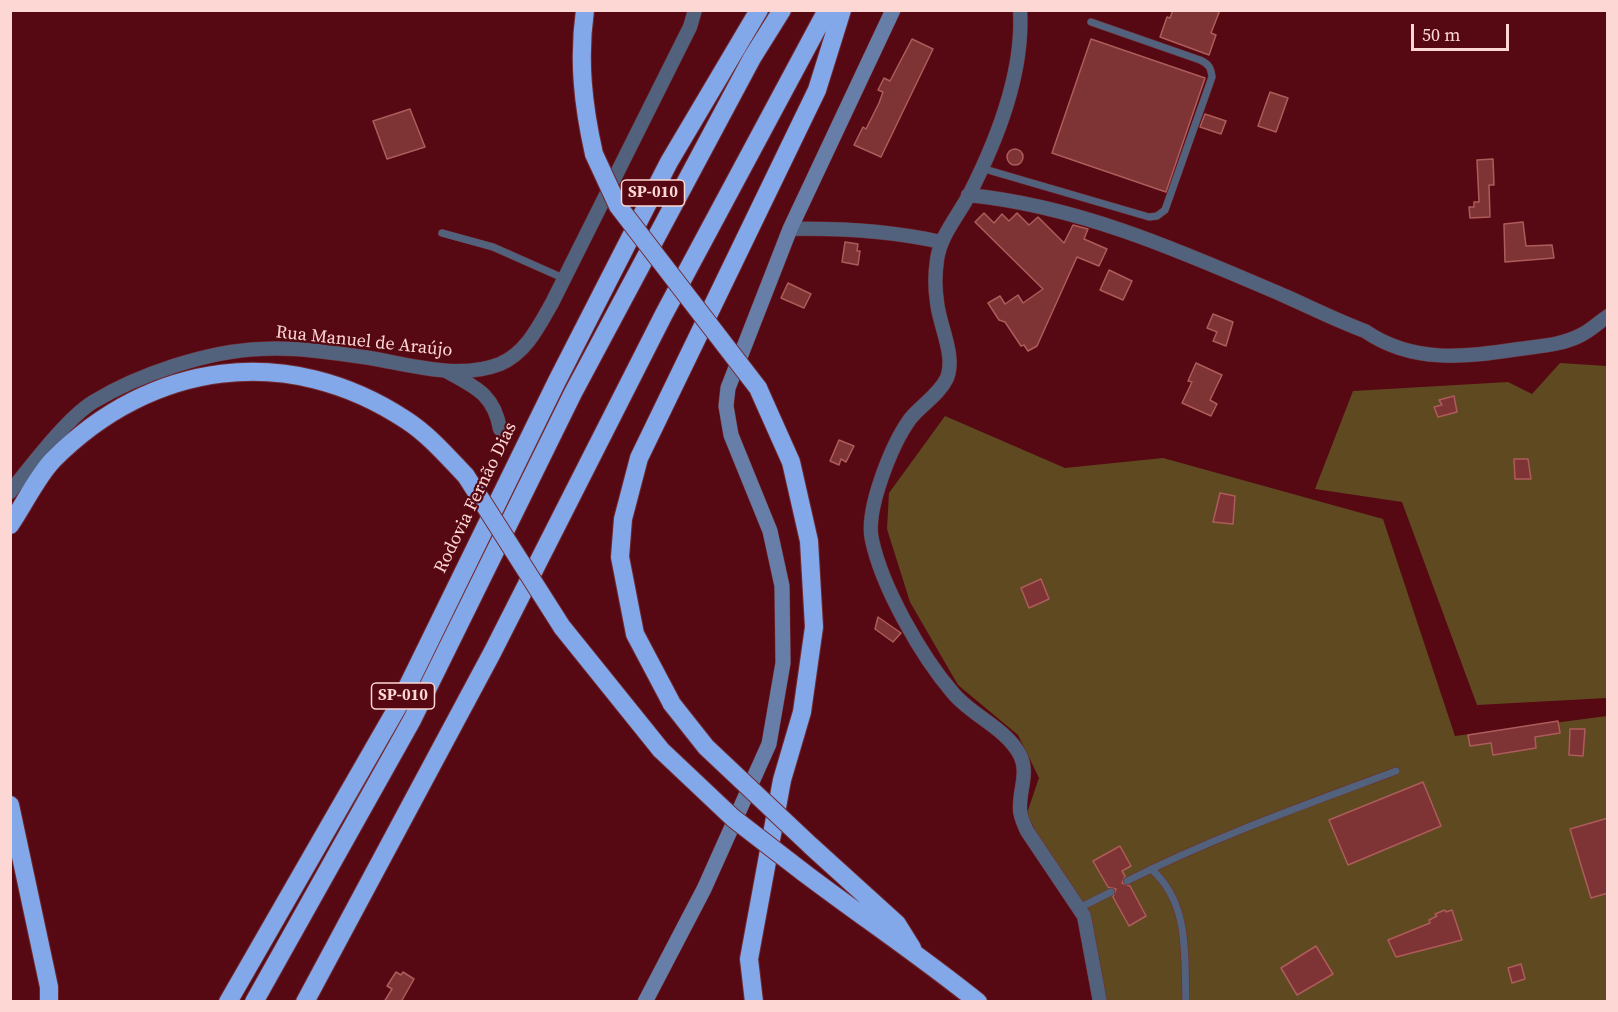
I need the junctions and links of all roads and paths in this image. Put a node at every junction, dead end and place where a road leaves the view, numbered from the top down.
1 (585, 10) edge
2 (695, 10) edge
3 (759, 10) edge
4 (782, 10) edge
5 (826, 10) edge
6 (842, 10) edge
7 (893, 10) edge
8 (1020, 10) edge
9 (1091, 22) dead end
10 (981, 168) junction
11 (968, 195) junction
12 (790, 229) junction
13 (442, 233) dead end
14 (941, 242) junction
15 (563, 278) junction
16 (1608, 316) edge
17 (444, 370) junction
18 (500, 429) dead end
19 (10, 492) edge
20 (10, 525) edge
21 (1396, 771) dead end
22 (10, 805) edge
23 (1151, 869) junction
24 (1127, 881) dead end
25 (1111, 892) dead end
26 (1079, 908) junction
27 (912, 949) junction
28 (49, 1002) edge
29 (228, 1002) edge
30 (254, 1002) edge
31 (305, 1002) edge
32 (645, 1002) edge
33 (754, 1002) edge
34 (978, 1002) edge
35 (1100, 1002) edge
36 (1186, 1002) edge

1 - 33 highway, bridge
2 - 15 street, Rua Manuel de Araújo
3 - 29 highway, Rodovia Fernão Dias / SP-010
4 - 30 highway, SP-010
5 - 31 highway
6 - 27 highway, bridge
7 - 12 street
8 - 10 street
9 - 10 lane
10 - 11 street
11 - 14 street
11 - 16 street
12 - 14 street
12 - 32 street
13 - 15 lane
14 - 26 street
15 - 17 street, Rua Manuel de Araújo
17 - 18 street
17 - 19 street, Rua Manuel de Araújo
20 - 27 highway, bridge
21 - 23 lane
22 - 28 highway
23 - 24 lane
23 - 36 lane
25 - 26 lane
26 - 35 street
27 - 34 highway

